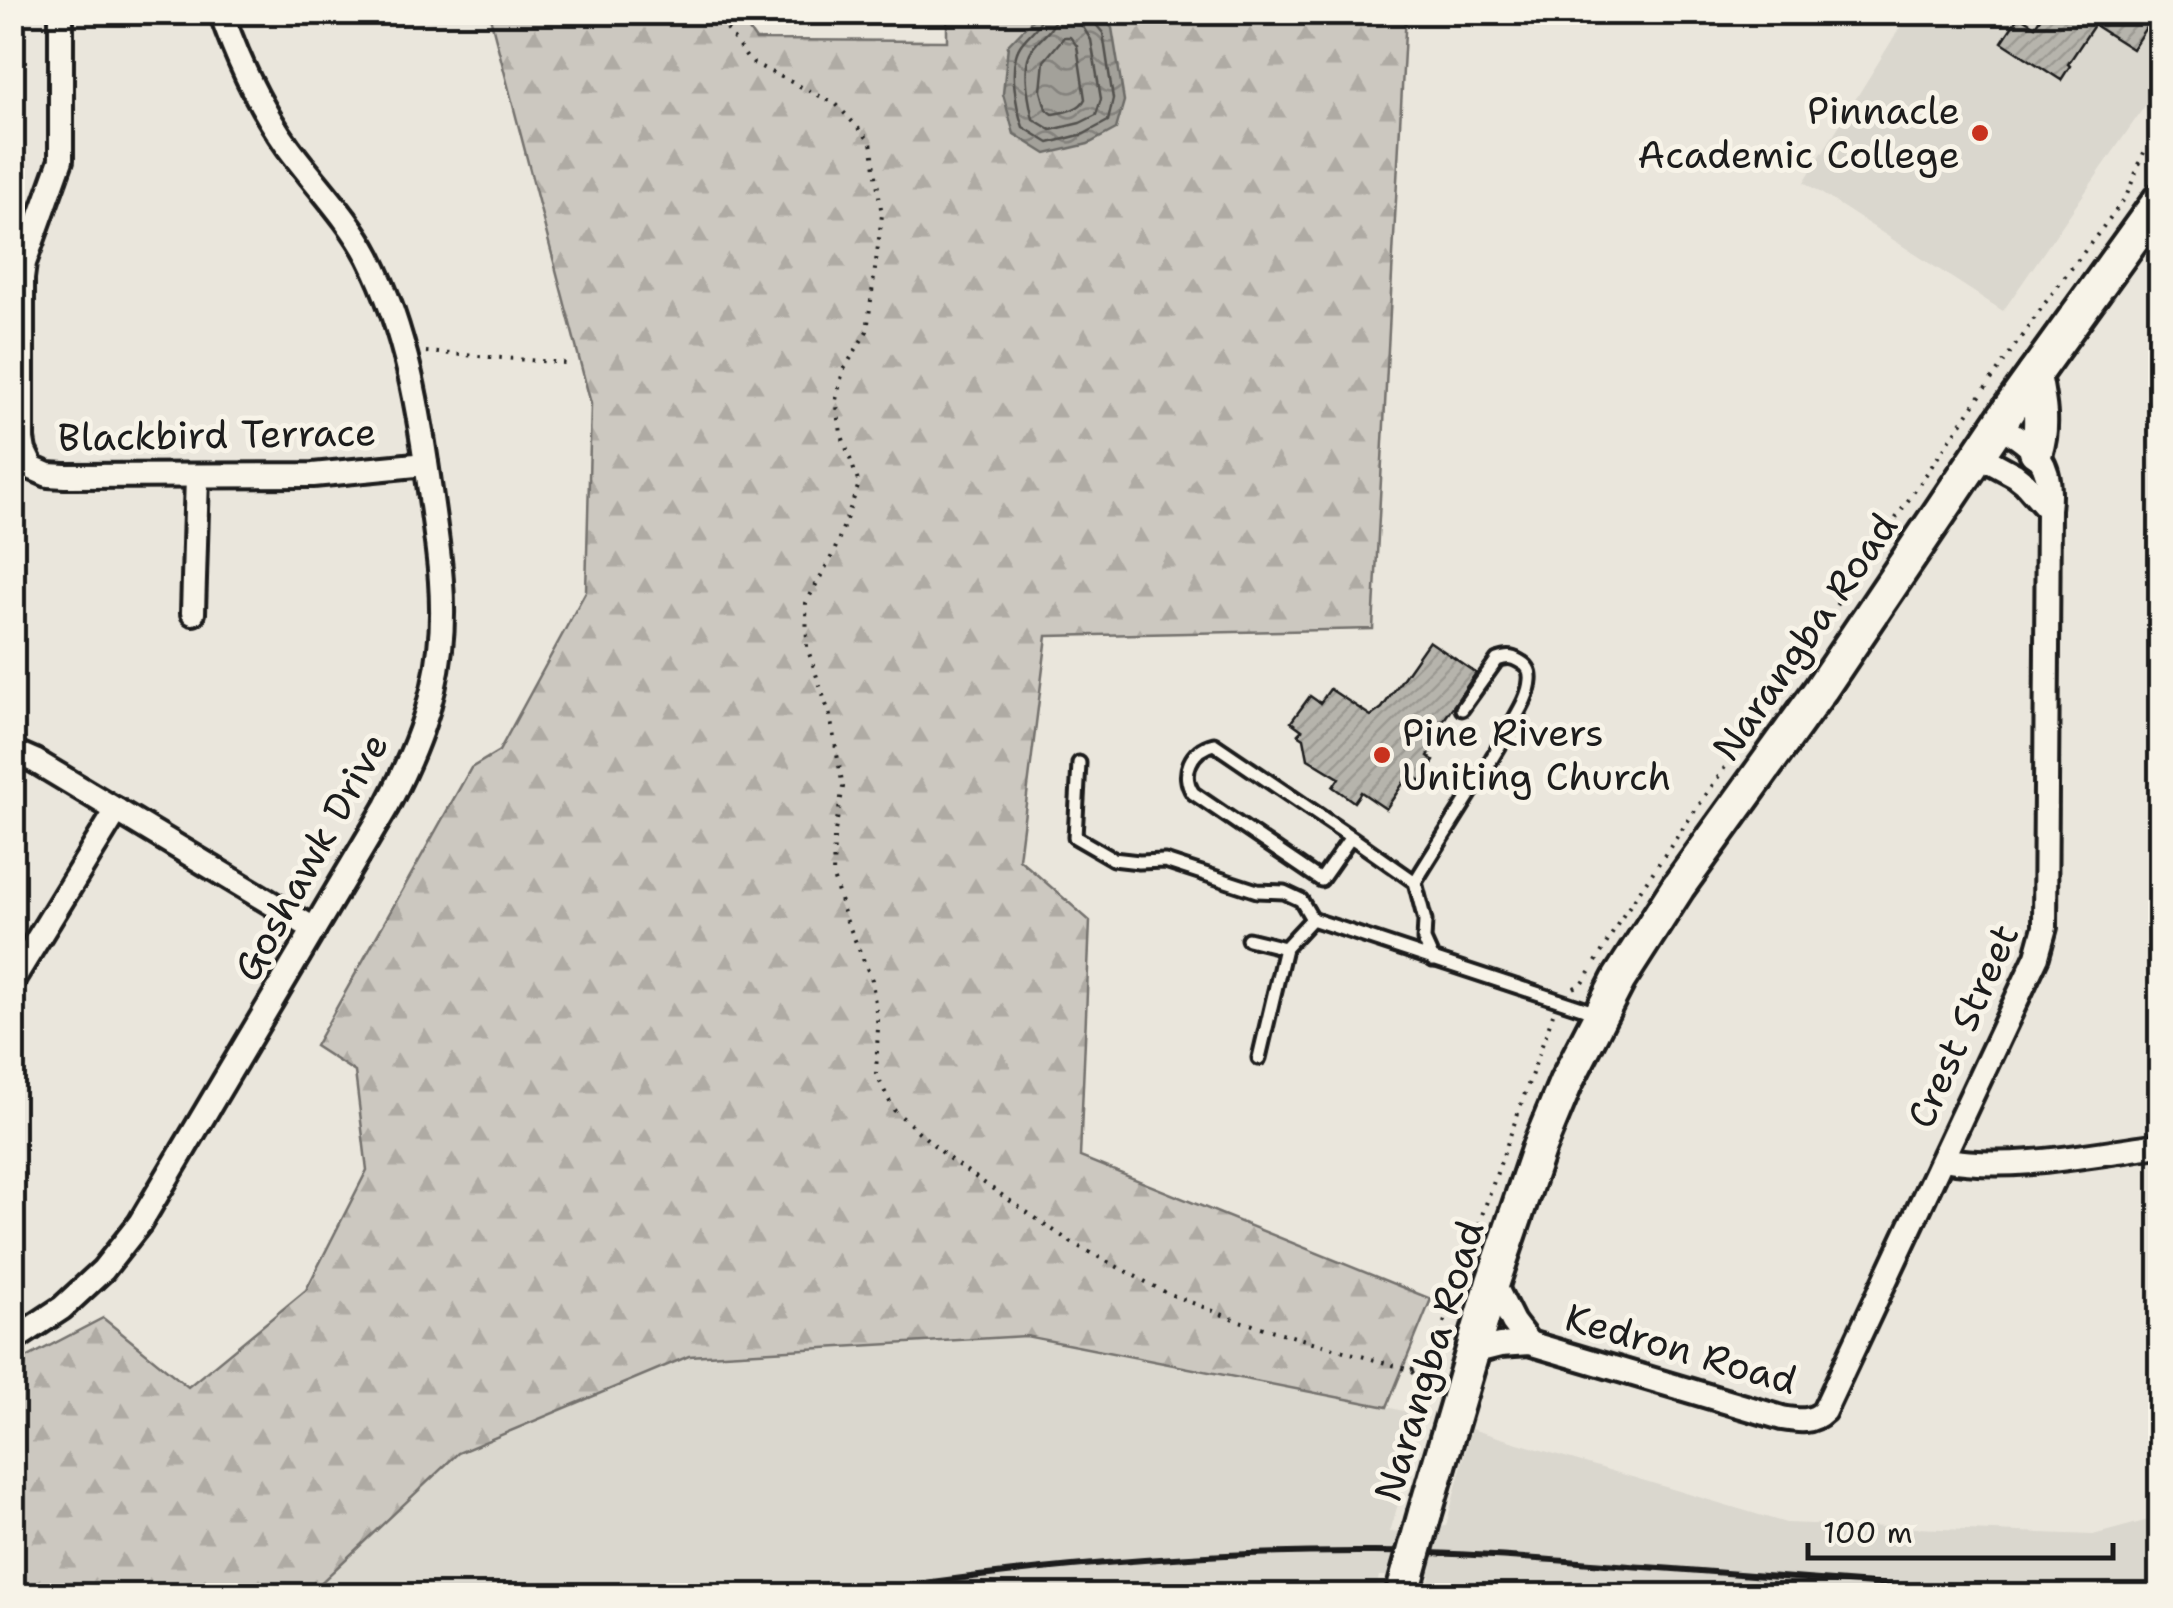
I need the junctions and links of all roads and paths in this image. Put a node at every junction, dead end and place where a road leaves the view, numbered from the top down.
1 (62, 12) edge
2 (220, 12) edge
3 (716, 12) edge
4 (2160, 132) edge
5 (2160, 200) edge
6 (405, 351) junction
7 (566, 363) dead end
8 (2034, 375) junction
9 (1998, 425) junction
10 (2036, 451) junction
11 (1978, 455) junction
12 (426, 464) junction
13 (22, 473) edge
14 (196, 476) junction
15 (2048, 510) junction
16 (193, 613) dead end
17 (1462, 708) dead end
18 (12, 751) edge
19 (1079, 764) dead end
20 (117, 810) junction
21 (1351, 836) junction
22 (1414, 882) junction
23 (1312, 920) junction
24 (314, 929) junction
25 (1248, 938) dead end
26 (1285, 948) junction
27 (1433, 960) junction
28 (12, 980) edge
29 (1568, 990) dead end
30 (1601, 1014) junction
31 (1551, 1019) dead end
32 (1259, 1058) dead end
33 (2160, 1144) edge
34 (1943, 1159) junction
35 (1493, 1282) junction
36 (12, 1341) edge
37 (1529, 1342) junction
38 (1472, 1352) junction
39 (1430, 1364) junction
40 (1410, 1370) junction
41 (1814, 1420) joint
42 (1402, 1596) edge

1 - 13 street
2 - 6 street, Goshawk Drive
3 - 40 path
4 - 29 path
5 - 8 main road, Narangba Road
6 - 7 path
6 - 12 street, Goshawk Drive
8 - 9 main road, Narangba Road
8 - 10 main road
9 - 10 street
9 - 11 main road, Narangba Road
10 - 15 street, Crest Street
11 - 15 street
11 - 30 main road, Narangba Road
12 - 14 street, Blackbird Terrace
12 - 24 street, Goshawk Drive
13 - 14 street, Blackbird Terrace
14 - 16 street
15 - 34 street, Crest Street
17 - 22 lane
18 - 20 street
19 - 23 lane
20 - 24 street
20 - 28 street
21 - 21 lane
21 - 22 lane
22 - 27 lane
23 - 26 lane
23 - 27 lane
24 - 36 street, Goshawk Drive
25 - 26 lane
26 - 32 lane
27 - 30 lane
30 - 35 main road, Narangba Road
31 - 39 path
33 - 34 street
34 - 41 street, Crest Street
35 - 37 street, Kedron Road
35 - 38 main road, Narangba Road
37 - 38 street, Kedron Road
37 - 41 street, Kedron Road
38 - 42 main road, Narangba Road, bridge
39 - 40 path
39 - 40 path

